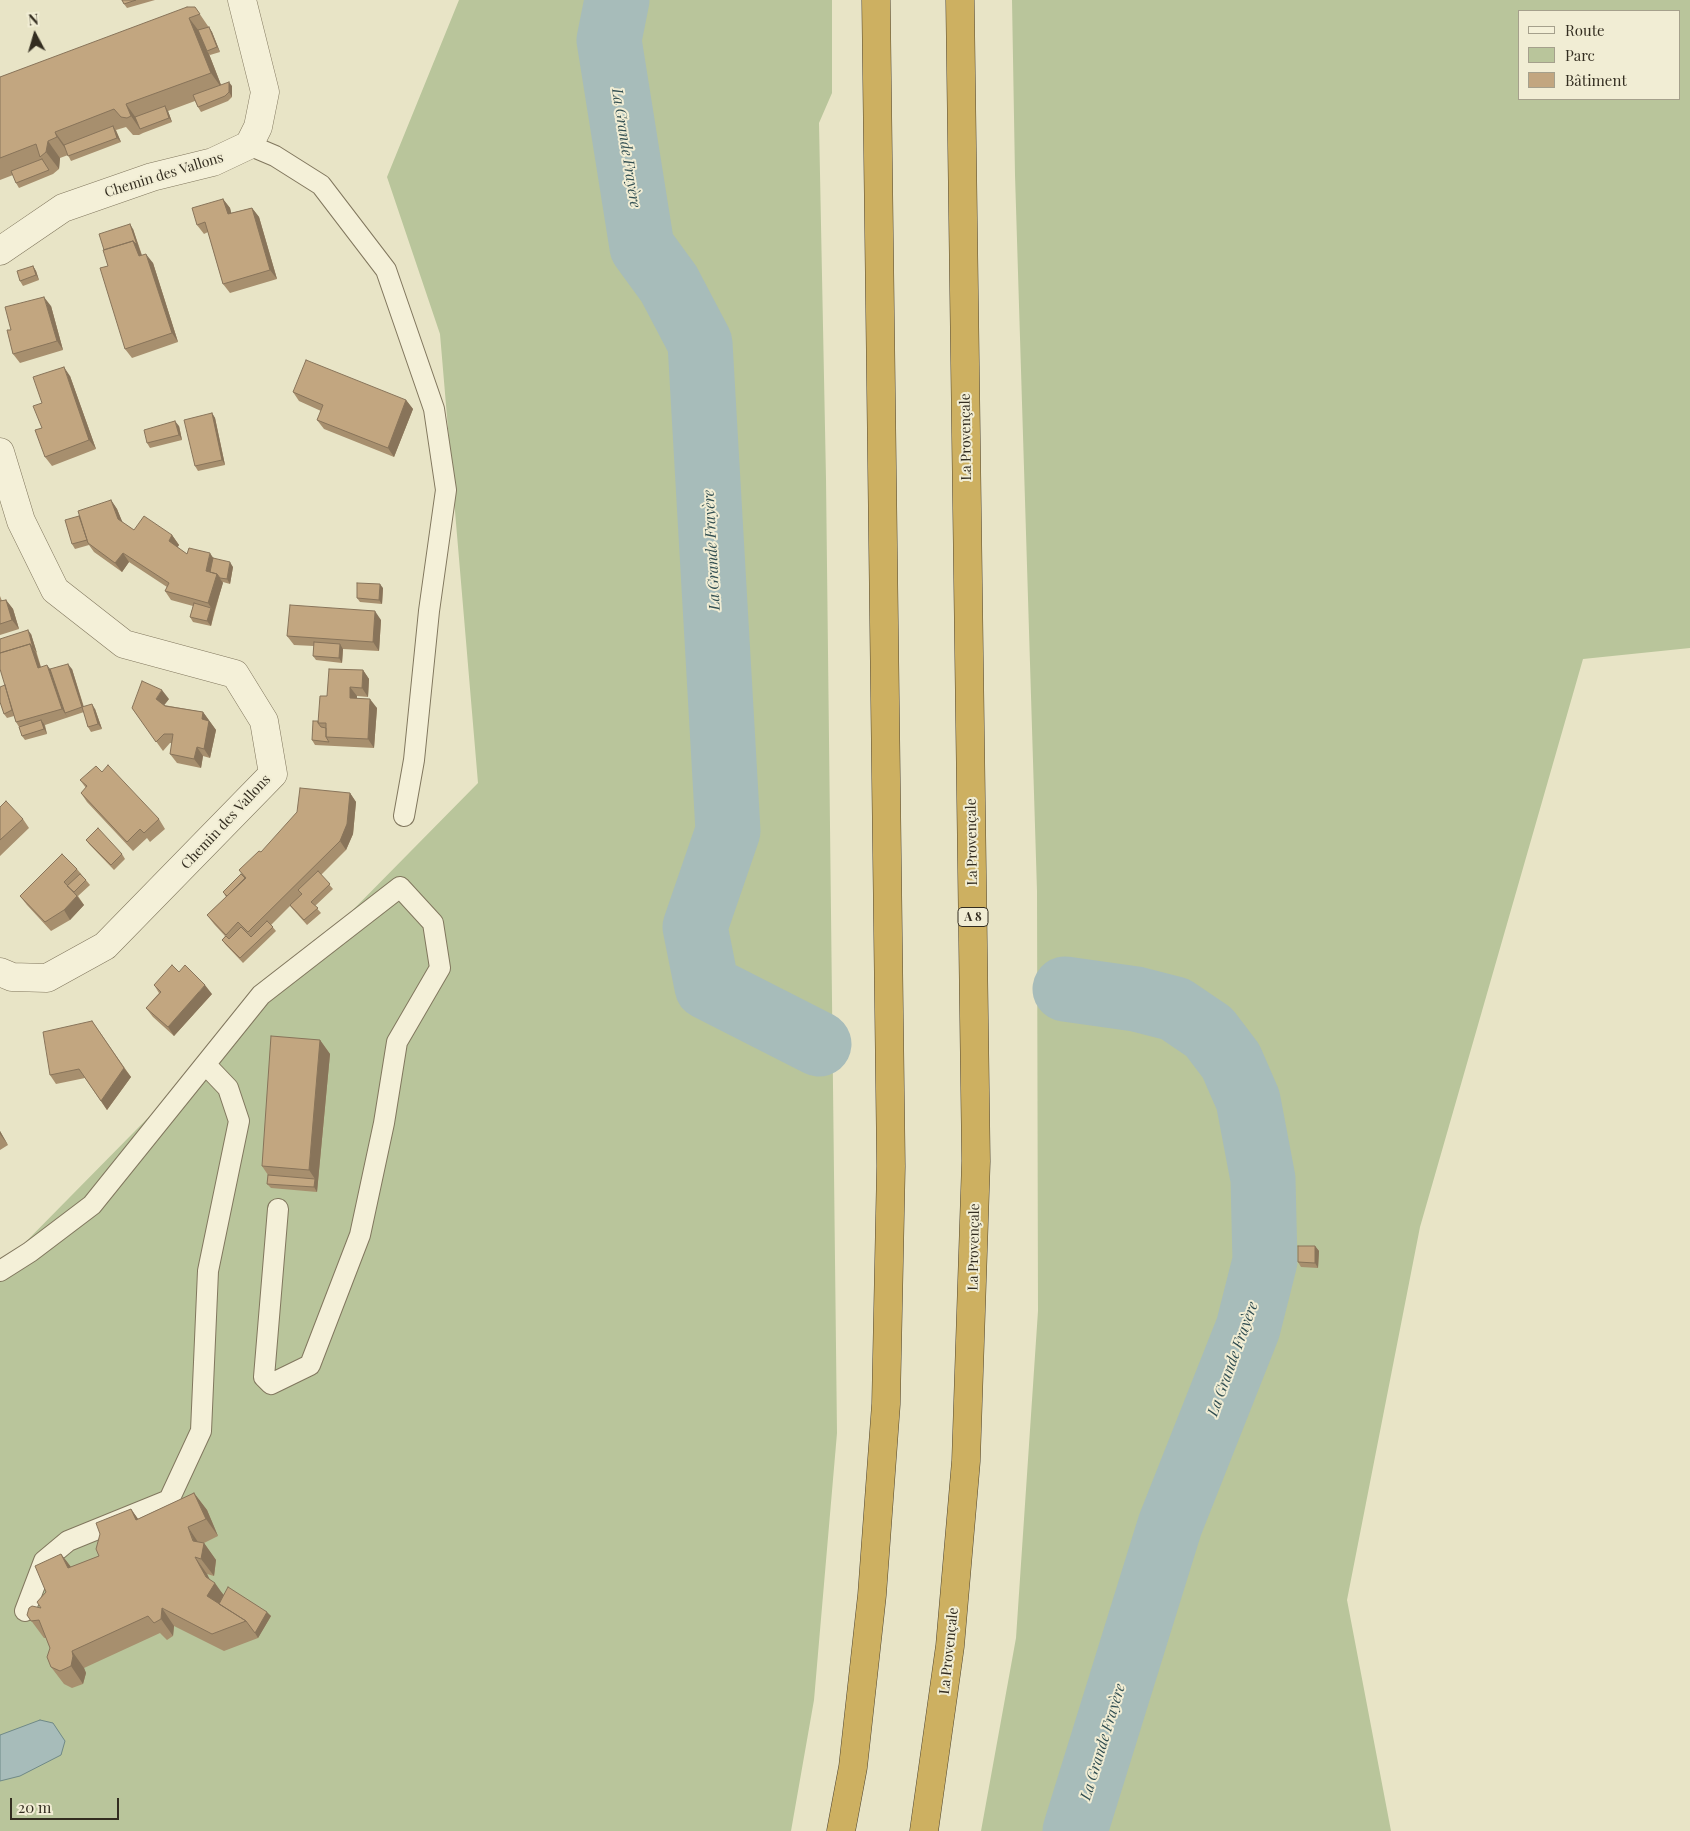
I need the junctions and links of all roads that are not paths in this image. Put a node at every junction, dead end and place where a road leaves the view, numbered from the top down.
1 (242, 0) edge
2 (876, 0) edge
3 (960, 0) edge
4 (249, 145) junction
5 (0, 251) edge
6 (0, 452) edge
7 (404, 816) dead end
8 (0, 972) edge
9 (206, 1065) junction
10 (278, 1209) dead end
11 (0, 1271) edge
12 (26, 1611) edge
13 (841, 1831) edge
14 (924, 1831) edge

1 - 4 street
2 - 13 highway
3 - 14 highway, La Provençale / A 8
4 - 5 street, Chemin des Vallons
4 - 7 lane
6 - 8 street, Chemin des Vallons
9 - 10 lane
9 - 11 lane
9 - 12 lane

